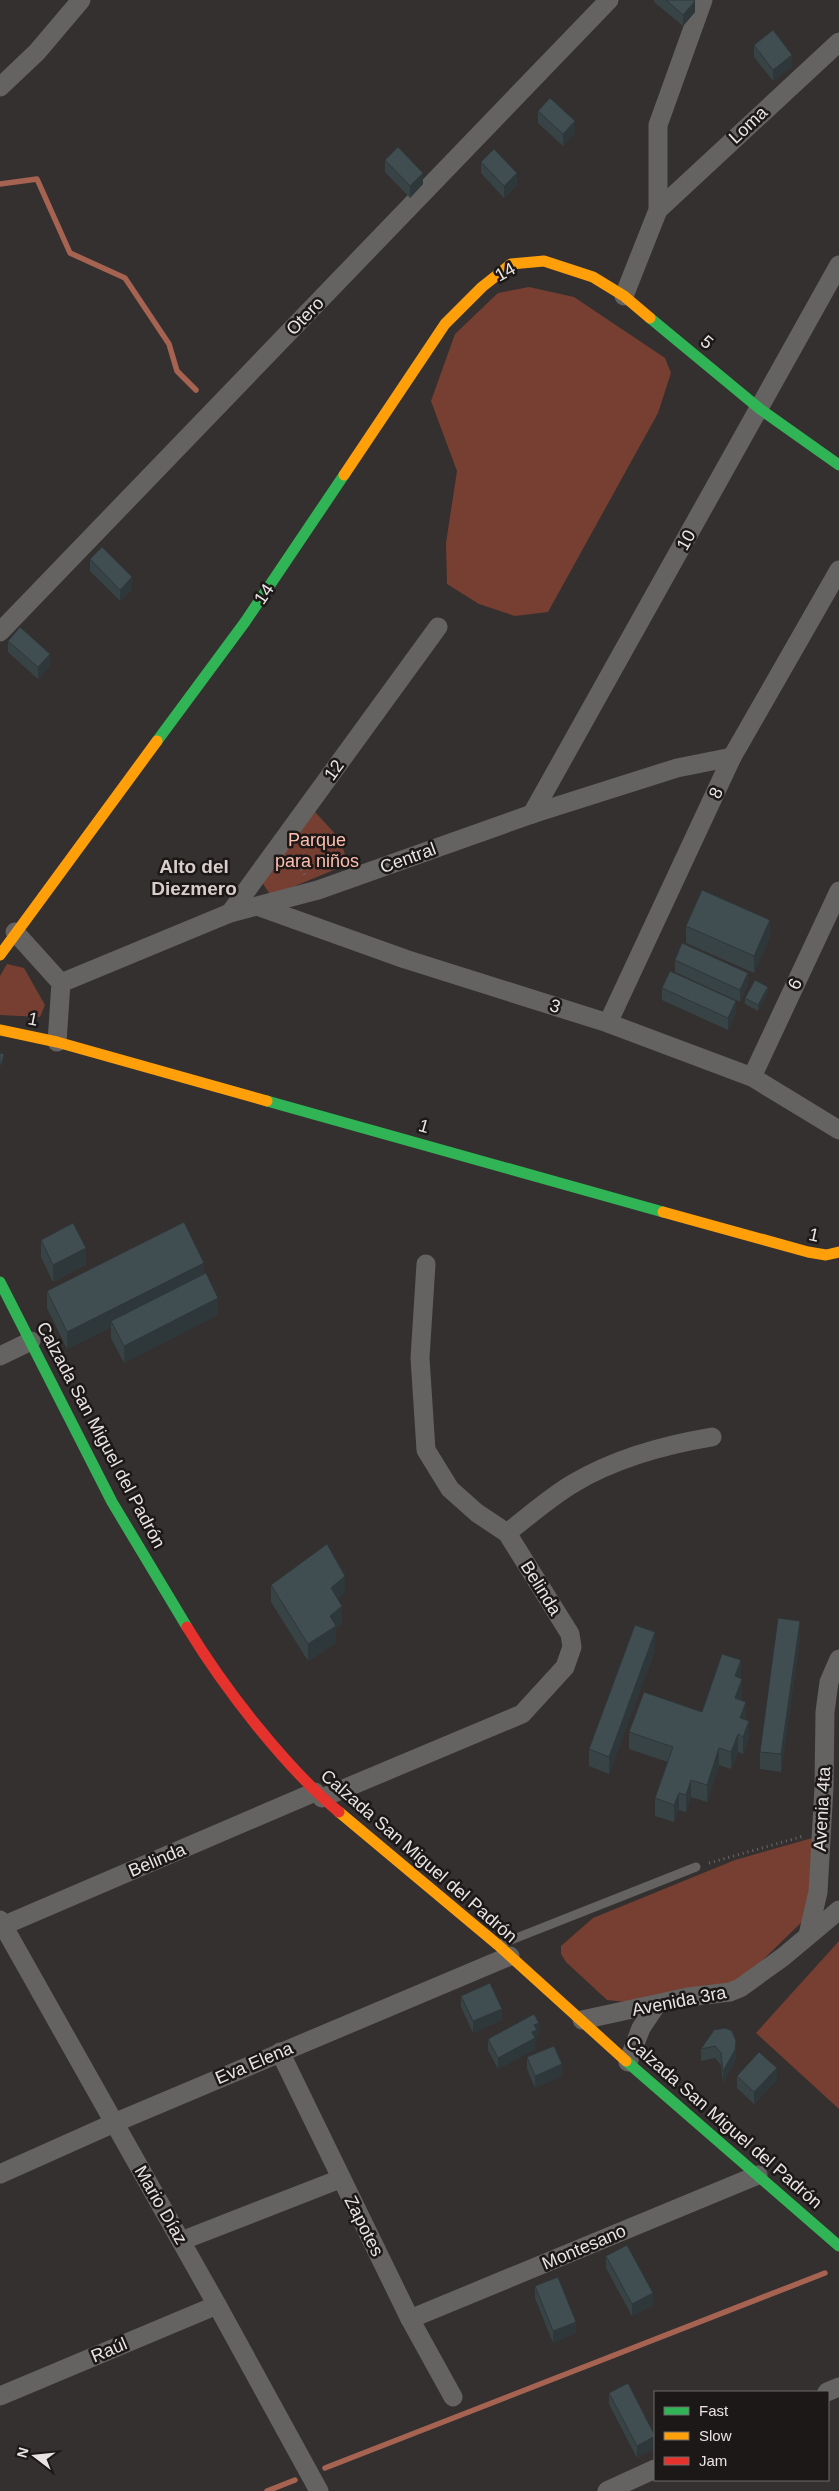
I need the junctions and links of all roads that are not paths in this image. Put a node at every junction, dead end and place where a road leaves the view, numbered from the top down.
1 (81, 0) edge
2 (609, 0) edge
3 (704, 0) edge
4 (839, 42) edge
5 (0, 87) edge
6 (658, 210) junction
7 (544, 261) joint
8 (839, 265) edge
9 (624, 296) junction
10 (760, 409) junction
11 (839, 465) edge
12 (839, 570) edge
13 (438, 627) dead end
14 (0, 632) edge
15 (732, 758) junction
16 (532, 814) junction
17 (839, 891) edge
18 (260, 907) junction
19 (230, 913) junction
20 (14, 932) junction
21 (0, 955) edge
22 (61, 983) junction
23 (608, 1023) junction
24 (0, 1030) edge
25 (57, 1042) junction
26 (752, 1077) junction
27 (839, 1130) edge
28 (839, 1252) edge
29 (426, 1264) dead end
30 (0, 1282) edge
31 (31, 1341) junction
32 (0, 1356) edge
33 (712, 1437) dead end
34 (507, 1533) junction
35 (839, 1659) edge
36 (318, 1795) junction
37 (696, 1867) road end
38 (839, 1910) edge
39 (1, 1924) edge
40 (808, 1935) junction
41 (504, 1950) junction
42 (657, 2004) junction
43 (582, 2020) junction
44 (280, 2052) junction
45 (628, 2062) junction
46 (114, 2123) junction
47 (0, 2174) edge
48 (758, 2175) junction
49 (340, 2179) junction
50 (181, 2241) junction
51 (839, 2246) edge
52 (218, 2305) junction
53 (410, 2319) junction
54 (0, 2396) edge
55 (454, 2398) dead end
56 (654, 2469) edge
57 (319, 2491) edge
58 (607, 2491) edge

1 - 5 street
2 - 14 street, Otero
3 - 6 street
4 - 6 street, Loma
6 - 9 street
7 - 9 street, 5
7 - 20 street, 14
8 - 10 street, 10
9 - 10 street, 5
10 - 11 street, 5
10 - 16 street, 10
12 - 15 street, 8
13 - 19 street, 12
15 - 16 street, Central
15 - 23 street, 8
16 - 18 street, Central
17 - 26 street, 6
18 - 19 street, Central
18 - 23 street, 3
19 - 22 street, Central
20 - 21 street, 14
20 - 22 street
22 - 25 street
23 - 26 street, 3
24 - 25 street, 1
25 - 28 street, 1
26 - 27 street, 3
29 - 34 street, Belinda
30 - 31 street, Calzada San Miguel del Padrón
31 - 32 street
31 - 36 street, Calzada San Miguel del Padrón
33 - 34 street
34 - 36 street, Belinda
35 - 40 street, Avenia 4ta
36 - 39 street, Belinda
36 - 41 street, Calzada San Miguel del Padrón
37 - 41 lane
38 - 40 street, Avenida 3ra
39 - 46 street, Mario Díaz
40 - 42 street, Avenida 3ra
41 - 43 street, Calzada San Miguel del Padrón
41 - 44 street, Eva Elena
42 - 43 street, Avenida 3ra
42 - 45 street
43 - 45 street, Calzada San Miguel del Padrón
44 - 46 street, Eva Elena
44 - 49 street, Zapotes
45 - 48 street, Calzada San Miguel del Padrón
46 - 47 street, Eva Elena
46 - 50 street, Mario Díaz
48 - 51 street, Calzada San Miguel del Padrón
48 - 53 street, Montesano
49 - 50 street
49 - 53 street, Zapotes
50 - 52 street, Mario Díaz
52 - 54 street, Raúl
52 - 57 street, Mario Díaz
53 - 55 street, Zapotes
56 - 58 street

